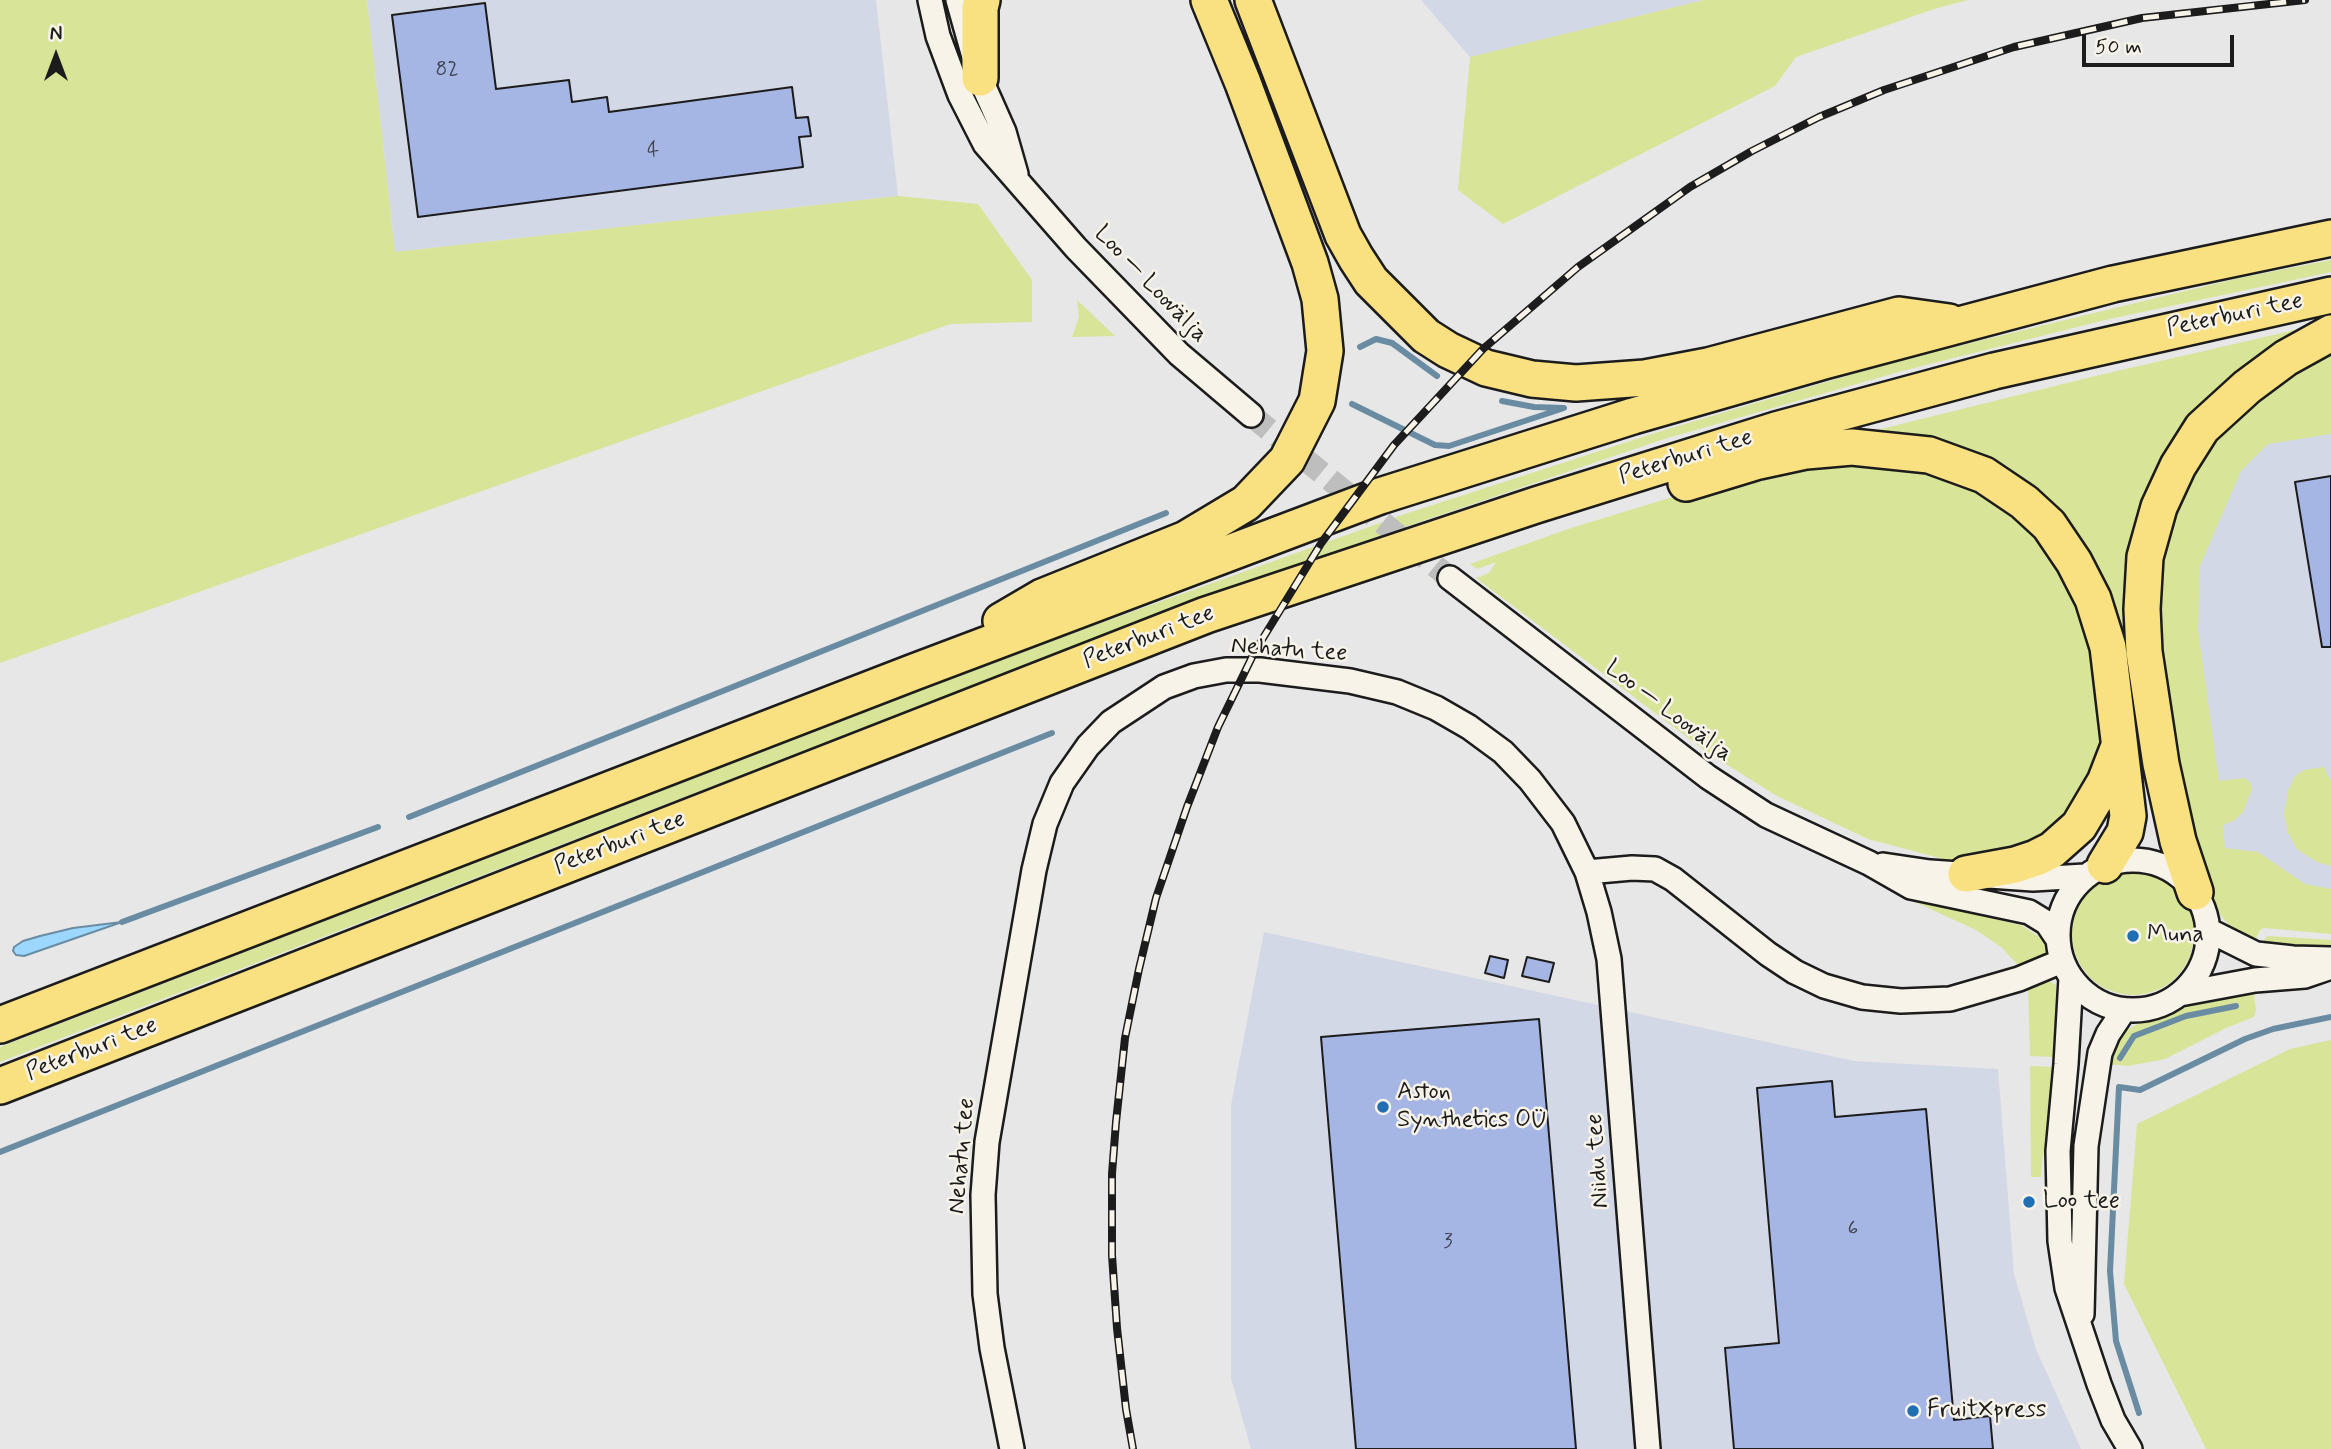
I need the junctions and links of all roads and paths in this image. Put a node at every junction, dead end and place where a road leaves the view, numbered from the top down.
1 (930, 0) edge
2 (958, 0) edge
3 (982, 0) edge
4 (1209, 0) edge
5 (1253, 0) edge
6 (980, 78) junction
7 (1019, 183) junction
8 (2331, 237) edge
9 (2331, 295) edge
10 (1963, 324) junction
11 (2331, 333) edge
12 (1251, 415) tunnel mouth
13 (1536, 505) junction
14 (1450, 578) tunnel mouth
15 (914, 672) junction
16 (2120, 743) junction
17 (1869, 863) junction
18 (2095, 870) junction
19 (1587, 872) junction
20 (1966, 874) junction
21 (2195, 892) junction
22 (2208, 930) junction
23 (2057, 938) junction
24 (2331, 958) edge
25 (2331, 967) edge
26 (2066, 970) junction
27 (2179, 994) junction
28 (2124, 1010) junction
29 (0, 1025) edge
30 (0, 1086) edge
31 (2081, 1327) junction
32 (1012, 1449) edge
33 (1647, 1449) edge
34 (2130, 1449) edge

1 - 7 street, Loo — Loovälja
2 - 6 street, Loo — Loovälja
3 - 6 highway
4 - 15 highway
5 - 10 highway
6 - 7 street, Loo — Loovälja
7 - 12 street, Loo — Loovälja
8 - 10 highway, Peterburi tee
9 - 13 highway, Peterburi tee
10 - 15 highway, Peterburi tee
11 - 21 highway
13 - 16 highway
13 - 30 highway, Peterburi tee
14 - 17 street, Loo — Loovälja
15 - 29 highway, Peterburi tee
16 - 18 highway
16 - 20 highway
17 - 20 street, Loo — Loovälja
17 - 23 street, Loo — Loovälja
18 - 20 street, Loo — Loovälja
18 - 21 street
18 - 23 street
19 - 26 street
19 - 32 street, Nehatu tee
19 - 33 street, Niidu tee
21 - 22 street
22 - 24 street
22 - 27 street
23 - 26 street
25 - 27 street
26 - 28 street
26 - 31 street
27 - 28 street
28 - 31 street
31 - 34 street

